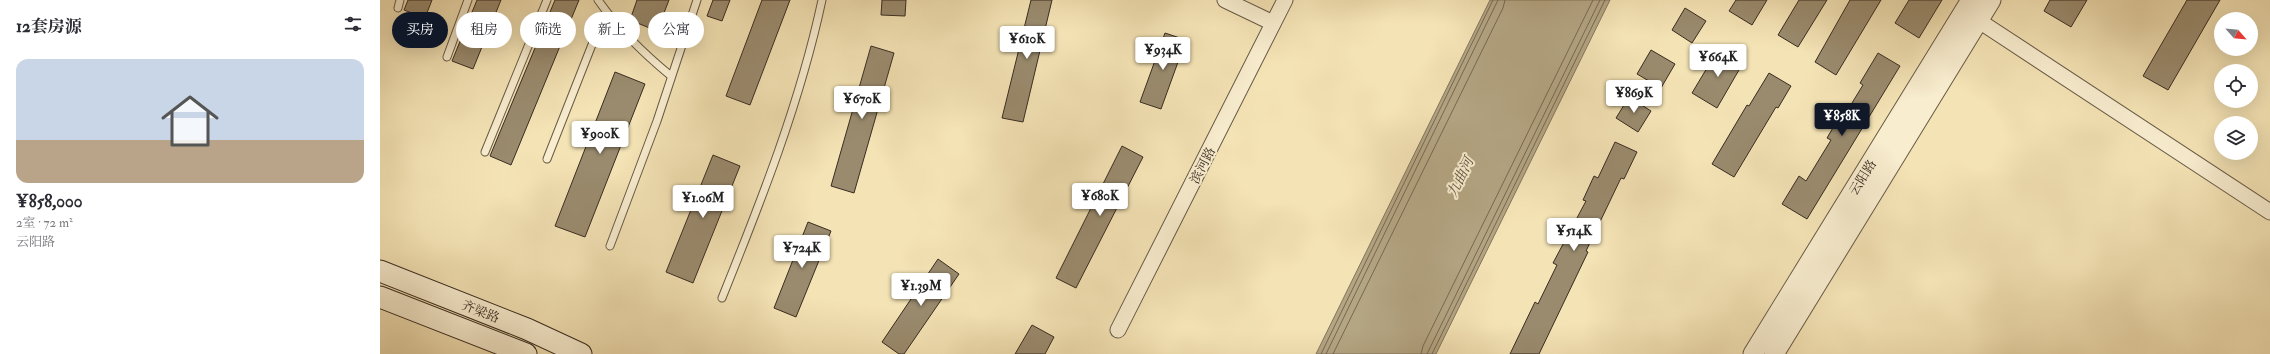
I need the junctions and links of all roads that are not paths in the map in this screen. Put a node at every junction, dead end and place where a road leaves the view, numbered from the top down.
1 (400, 0) edge
2 (468, 0) edge
3 (547, 0) edge
4 (598, 0) edge
5 (697, 0) edge
6 (822, 0) edge
7 (1225, 0) edge
8 (1285, 0) edge
9 (1991, 0) edge
10 (398, 8) dead end
11 (1971, 10) edge
12 (606, 12) edge
13 (1273, 23) junction
14 (591, 48) edge
15 (637, 48) edge
16 (446, 57) dead end
17 (671, 76) junction
18 (485, 152) dead end
19 (546, 159) dead end
20 (2270, 212) edge
21 (610, 246) dead end
22 (380, 271) edge
23 (380, 297) edge
24 (722, 298) dead end
25 (1118, 330) dead end
26 (526, 354) edge
27 (581, 354) edge
28 (1753, 354) edge
29 (1774, 354) edge

1 - 10 lane
2 - 16 lane
3 - 18 lane
4 - 12 lane
5 - 17 lane
6 - 24 lane
7 - 13 street
8 - 13 street, 滨河路
9 - 11 street, 云阳路
11 - 20 street
11 - 28 street, 云阳路
11 - 29 street, 云阳路
13 - 25 street, 滨河路
14 - 19 lane
15 - 17 lane
17 - 21 lane
22 - 27 main road, 齐梁路
23 - 26 main road, 齐梁路

